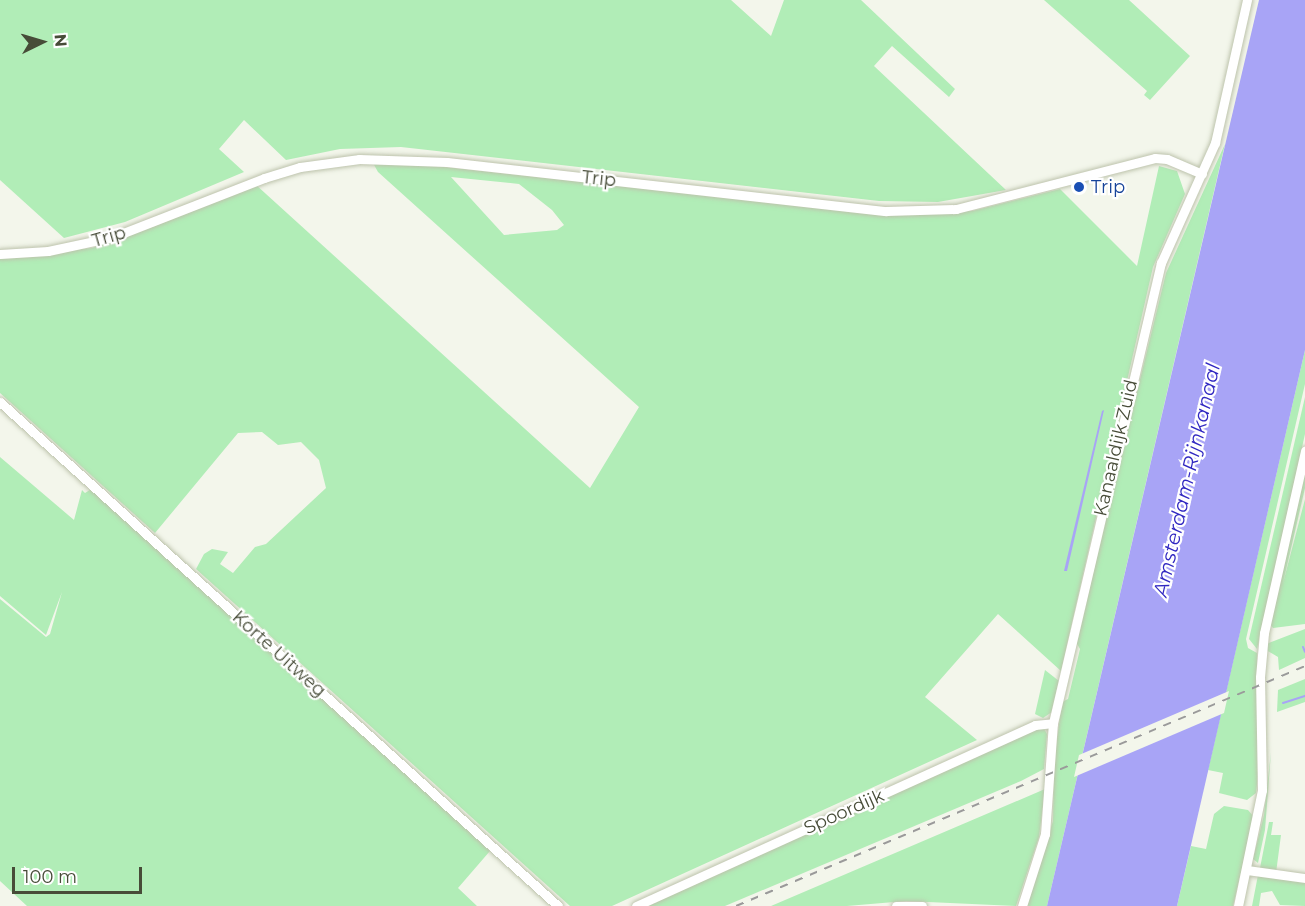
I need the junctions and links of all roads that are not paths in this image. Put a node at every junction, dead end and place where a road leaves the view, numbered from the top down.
1 (1247, 0) edge
2 (1202, 174) junction
3 (0, 254) edge
4 (0, 402) edge
5 (1305, 451) edge
6 (1053, 723) junction
7 (1247, 870) junction
8 (1305, 878) edge
9 (558, 906) edge
10 (636, 906) edge
11 (896, 906) edge
12 (922, 906) edge
13 (1022, 906) edge
14 (1238, 906) edge

1 - 2 street, Kanaaldijk Zuid
2 - 3 street, Trip
2 - 6 street, Kanaaldijk Zuid
4 - 9 street, Korte Uitweg
5 - 7 street
6 - 10 street, Spoordijk
6 - 13 street, Kanaaldijk Zuid
7 - 8 street
7 - 14 street
11 - 12 street

